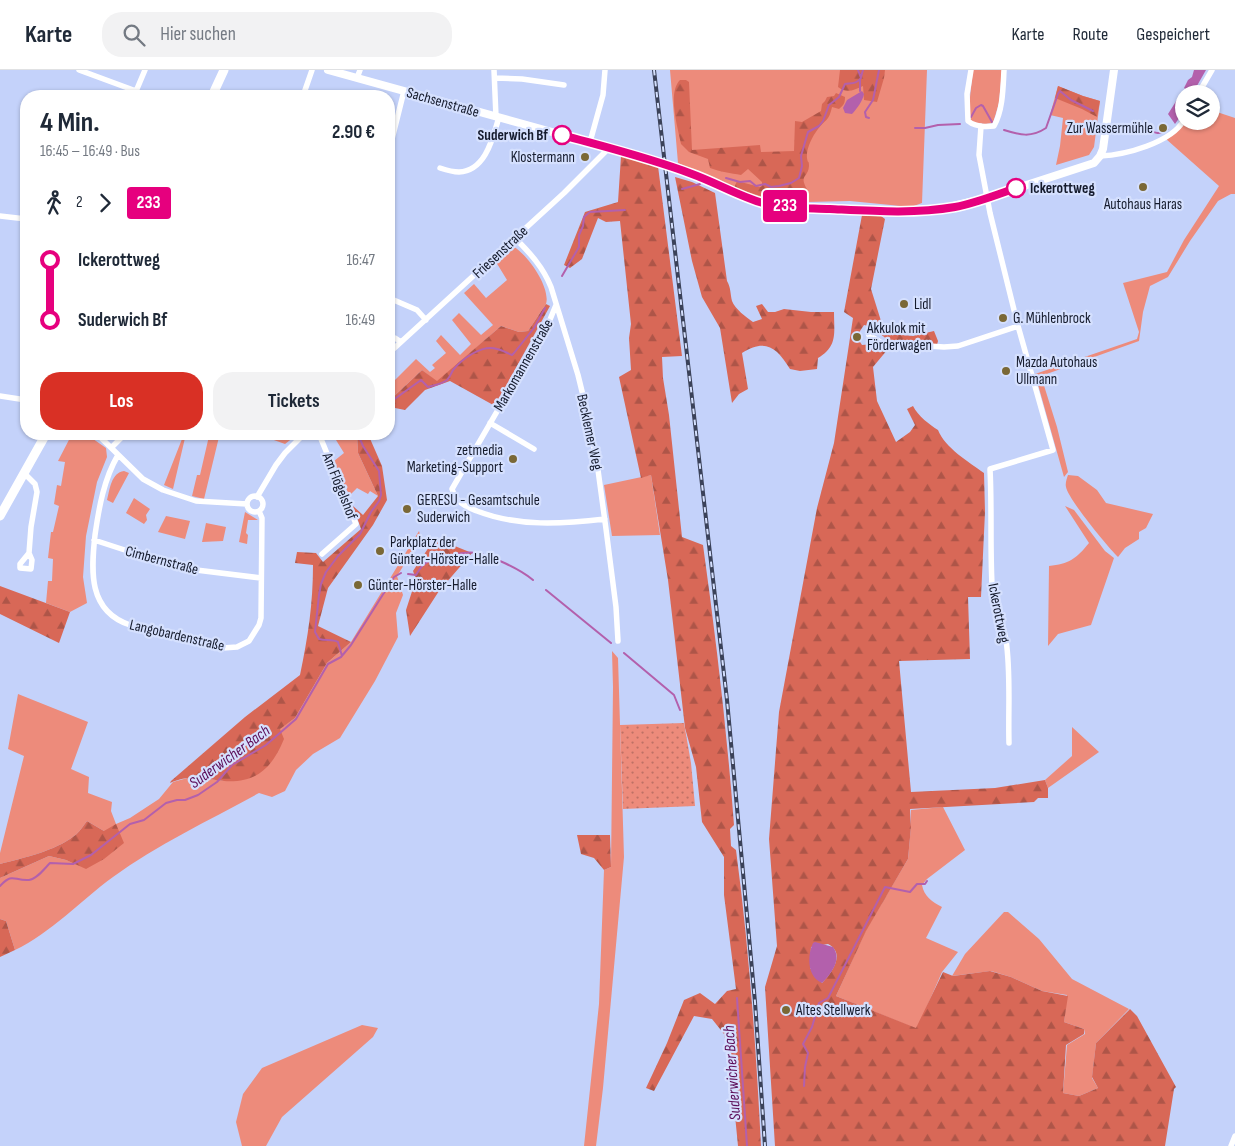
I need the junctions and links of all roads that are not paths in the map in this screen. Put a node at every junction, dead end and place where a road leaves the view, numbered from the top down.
1 (79, 70) edge
2 (145, 70) edge
3 (224, 70) edge
4 (312, 70) edge
5 (328, 70) edge
6 (494, 70) edge
7 (605, 70) edge
8 (971, 70) edge
9 (1004, 70) edge
10 (1114, 70) edge
11 (1212, 70) edge
12 (359, 74) edge
13 (495, 78) junction
14 (564, 85) dead end
15 (1203, 85) edge
16 (126, 90) edge
17 (137, 90) edge
18 (215, 90) edge
19 (305, 90) edge
20 (404, 91) junction
21 (498, 117) junction
22 (981, 126) junction
23 (395, 127) edge
24 (1176, 130) edge
25 (590, 142) junction
26 (609, 148) junction
27 (1100, 156) junction
28 (440, 168) dead end
29 (987, 198) junction
30 (0, 216) edge
31 (20, 218) edge
32 (515, 238) junction
33 (395, 301) edge
34 (556, 305) junction
35 (426, 320) junction
36 (1018, 326) junction
37 (869, 335) dead end
38 (395, 339) edge
39 (401, 342) junction
40 (395, 348) edge
41 (0, 396) edge
42 (20, 399) edge
43 (490, 423) junction
44 (43, 440) edge
45 (104, 440) edge
46 (119, 440) edge
47 (298, 440) edge
48 (321, 440) edge
49 (112, 447) junction
50 (534, 449) dead end
51 (118, 455) junction
52 (24, 473) junction
53 (258, 497) junction
54 (247, 504) junction
55 (259, 511) junction
56 (0, 516) edge
57 (605, 519) junction
58 (94, 540) junction
59 (30, 553) dead end
60 (322, 554) dead end
61 (261, 578) junction
62 (618, 641) dead end
63 (1009, 743) dead end
64 (1235, 1136) edge
65 (1231, 1146) edge

1 - 16 street
2 - 17 street
3 - 18 main road
4 - 19 street
5 - 12 street, Sachsenstraße
6 - 13 street
7 - 25 street
8 - 22 street
9 - 22 street
10 - 27 street
11 - 15 street
12 - 20 street, Sachsenstraße
13 - 14 street
13 - 21 street
20 - 21 street, Sachsenstraße
20 - 23 street
21 - 25 street, Sachsenstraße
21 - 28 street
22 - 29 street, Ickerottweg
24 - 27 street, Sachsenstraße
25 - 26 street, Sachsenstraße
26 - 29 street, Sachsenstraße
26 - 32 street, Friesenstraße
27 - 29 street, Sachsenstraße
29 - 36 street, Ickerottweg
30 - 31 street
32 - 34 street, Becklemer Weg
32 - 35 street, Friesenstraße
33 - 35 street
34 - 43 street, Markomannenstraße
34 - 57 street, Becklemer Weg
35 - 39 street, Friesenstraße
36 - 37 street
36 - 63 street, Ickerottweg
38 - 39 street
39 - 40 street, Friesenstraße
41 - 42 street
43 - 50 street, Markomannenstraße
43 - 57 street, Markomannenstraße
44 - 52 main road
45 - 49 street
46 - 49 street
47 - 53 street
48 - 60 street, Am Flögelshof
49 - 51 street
51 - 54 street
51 - 58 street, Langobardenstraße
52 - 56 main road
52 - 59 street
53 - 54 street
53 - 55 street
54 - 55 street
55 - 61 street, Langobardenstraße
57 - 62 street, Becklemer Weg
58 - 61 street, Cimbernstraße
58 - 61 street, Langobardenstraße
64 - 65 street

